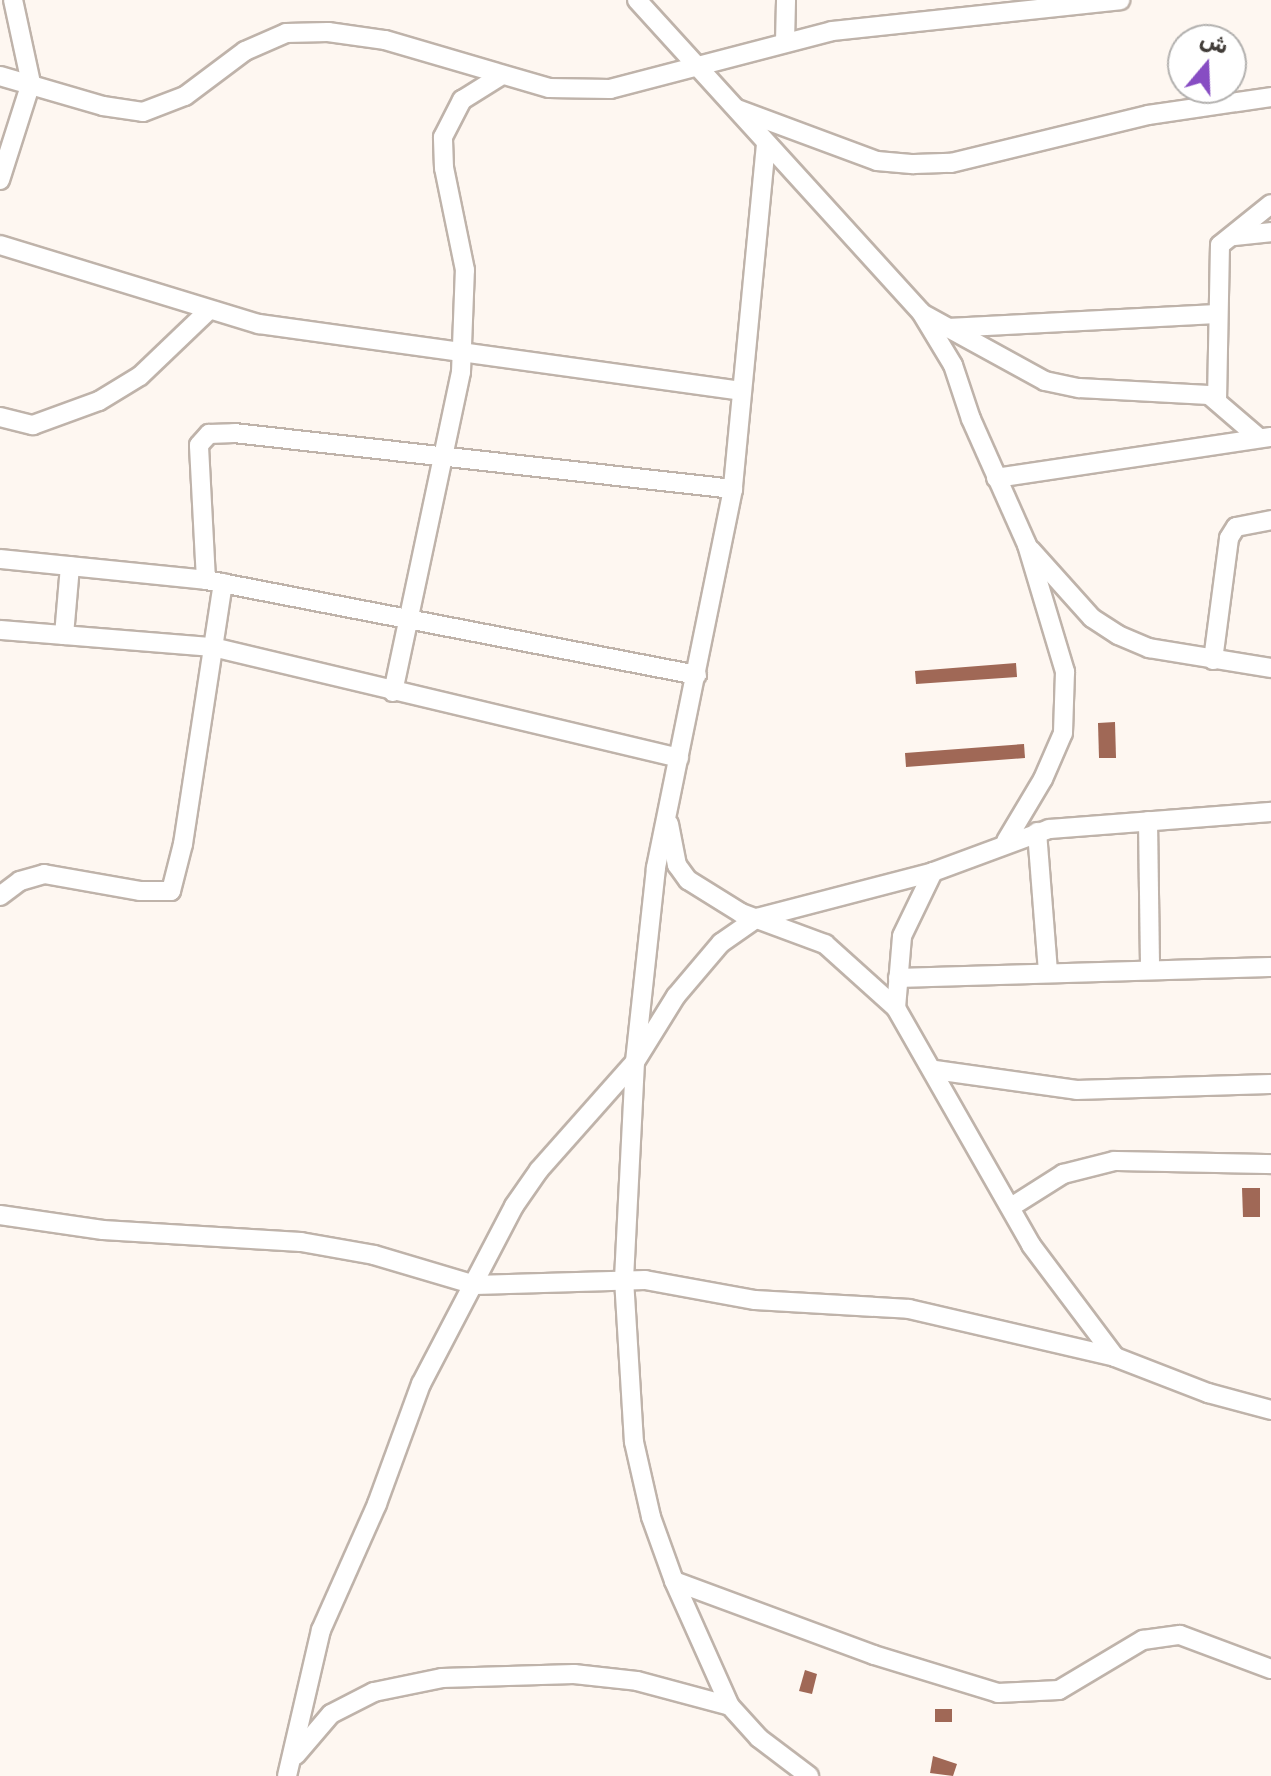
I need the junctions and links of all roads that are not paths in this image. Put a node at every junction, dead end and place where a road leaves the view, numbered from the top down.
1 (13, 0) edge
2 (637, 0) edge
3 (786, 0) edge
4 (1120, 0) edge
5 (1050, 4) edge
6 (785, 42) junction
7 (699, 70) junction
8 (502, 75) junction
9 (0, 76) edge
10 (31, 83) junction
11 (1271, 97) edge
12 (734, 108) junction
13 (766, 144) junction
14 (0, 180) edge
15 (1271, 204) edge
16 (1271, 232) edge
17 (1229, 236) junction
18 (0, 245) edge
19 (207, 312) junction
20 (921, 312) junction
21 (1217, 314) junction
22 (947, 328) junction
23 (461, 350) junction
24 (739, 391) junction
25 (1217, 401) junction
26 (0, 417) edge
27 (1264, 437) edge
28 (446, 459) junction
29 (996, 478) junction
30 (733, 489) junction
31 (1271, 520) edge
32 (1027, 545) junction
33 (0, 559) edge
34 (70, 566) junction
35 (214, 582) junction
36 (412, 622) junction
37 (0, 630) edge
38 (64, 635) junction
39 (213, 647) junction
40 (1213, 660) junction
41 (1271, 668) edge
42 (697, 675) junction
43 (393, 692) junction
44 (679, 758) junction
45 (1271, 812) edge
46 (666, 814) junction
47 (1148, 821) junction
48 (1037, 832) junction
49 (1006, 841) junction
50 (933, 872) junction
51 (0, 896) edge
52 (757, 918) junction
53 (1271, 967) edge
54 (1150, 969) junction
55 (1048, 971) junction
56 (898, 978) junction
57 (896, 1008) junction
58 (635, 1062) junction
59 (935, 1070) junction
60 (1271, 1084) edge
61 (1271, 1164) edge
62 (1011, 1207) junction
63 (0, 1215) edge
64 (624, 1279) junction
65 (475, 1285) junction
66 (1115, 1357) junction
67 (1271, 1410) edge
68 (674, 1581) junction
69 (1271, 1669) edge
70 (730, 1706) junction
71 (288, 1772) edge
72 (804, 1775) edge

1 - 10 street
2 - 7 street
3 - 6 street
4 - 5 street
5 - 6 street
6 - 7 street
7 - 8 street
7 - 12 street
8 - 10 street
8 - 23 street
9 - 10 street
10 - 14 street
11 - 12 street
12 - 13 street
13 - 20 street
13 - 24 street
15 - 17 street
16 - 17 street
17 - 21 street
18 - 19 street
19 - 23 street
19 - 26 street
20 - 22 street
20 - 29 street
21 - 22 street
21 - 25 street
22 - 25 street
23 - 24 street
23 - 28 street
24 - 30 street
25 - 27 street
27 - 29 street
28 - 30 street
28 - 35 street
28 - 36 street
29 - 32 street
30 - 42 street
31 - 40 street
32 - 40 street
32 - 49 street
33 - 34 street
34 - 35 street
34 - 38 street
35 - 36 street
35 - 39 street
36 - 42 street
36 - 43 street
37 - 38 street
38 - 39 street
39 - 43 street
39 - 51 street
40 - 41 street
42 - 44 street
43 - 44 street
44 - 46 street
45 - 47 street
46 - 52 street
46 - 58 street
47 - 48 street
47 - 54 street
48 - 49 street
48 - 55 street
49 - 50 street
50 - 52 street
50 - 56 street
52 - 57 street
52 - 58 street
53 - 54 street
54 - 55 street
55 - 56 street
56 - 57 street
57 - 59 street
58 - 64 street
58 - 65 street
59 - 60 street
59 - 62 street
61 - 62 street
62 - 66 street
63 - 65 street
64 - 65 street
64 - 66 street
64 - 68 street
65 - 71 street
66 - 67 street
68 - 69 street
68 - 70 street
70 - 71 street
70 - 72 street

